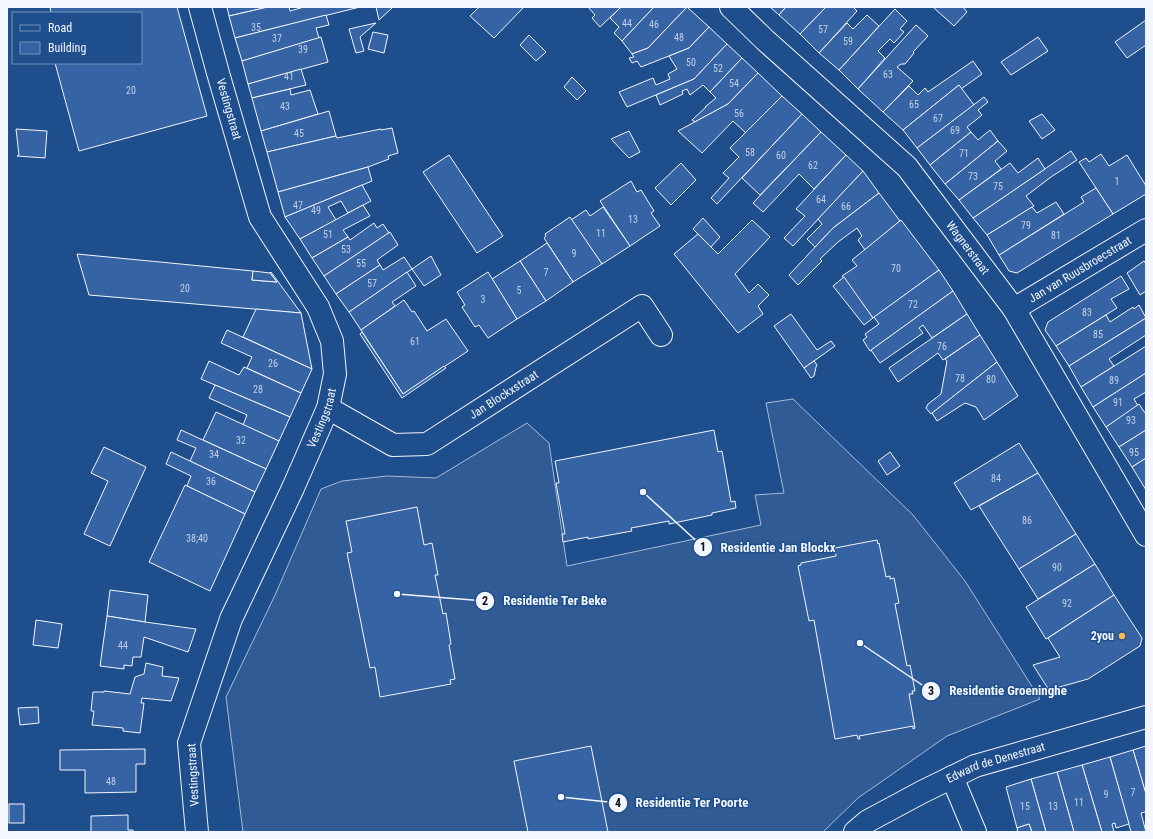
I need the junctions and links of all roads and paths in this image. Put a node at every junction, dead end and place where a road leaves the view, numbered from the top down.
1 (200, 7) edge
2 (731, 7) edge
3 (1146, 230) edge
4 (1014, 309) junction
5 (661, 335) dead end
6 (328, 408) junction
7 (1146, 535) edge
8 (1146, 717) edge
9 (952, 777) junction
10 (197, 832) edge
11 (855, 832) edge
12 (975, 832) edge

1 - 6 street, Vestingstraat
2 - 4 street, Wagnerstraat
3 - 4 street, Jan van Ruusbroecstraat
4 - 7 street, Wagnerstraat
5 - 6 street, Jan Blockxstraat
6 - 10 street, Vestingstraat
8 - 9 street, Edward de Denestraat
9 - 11 street, Edward de Denestraat
9 - 12 street

